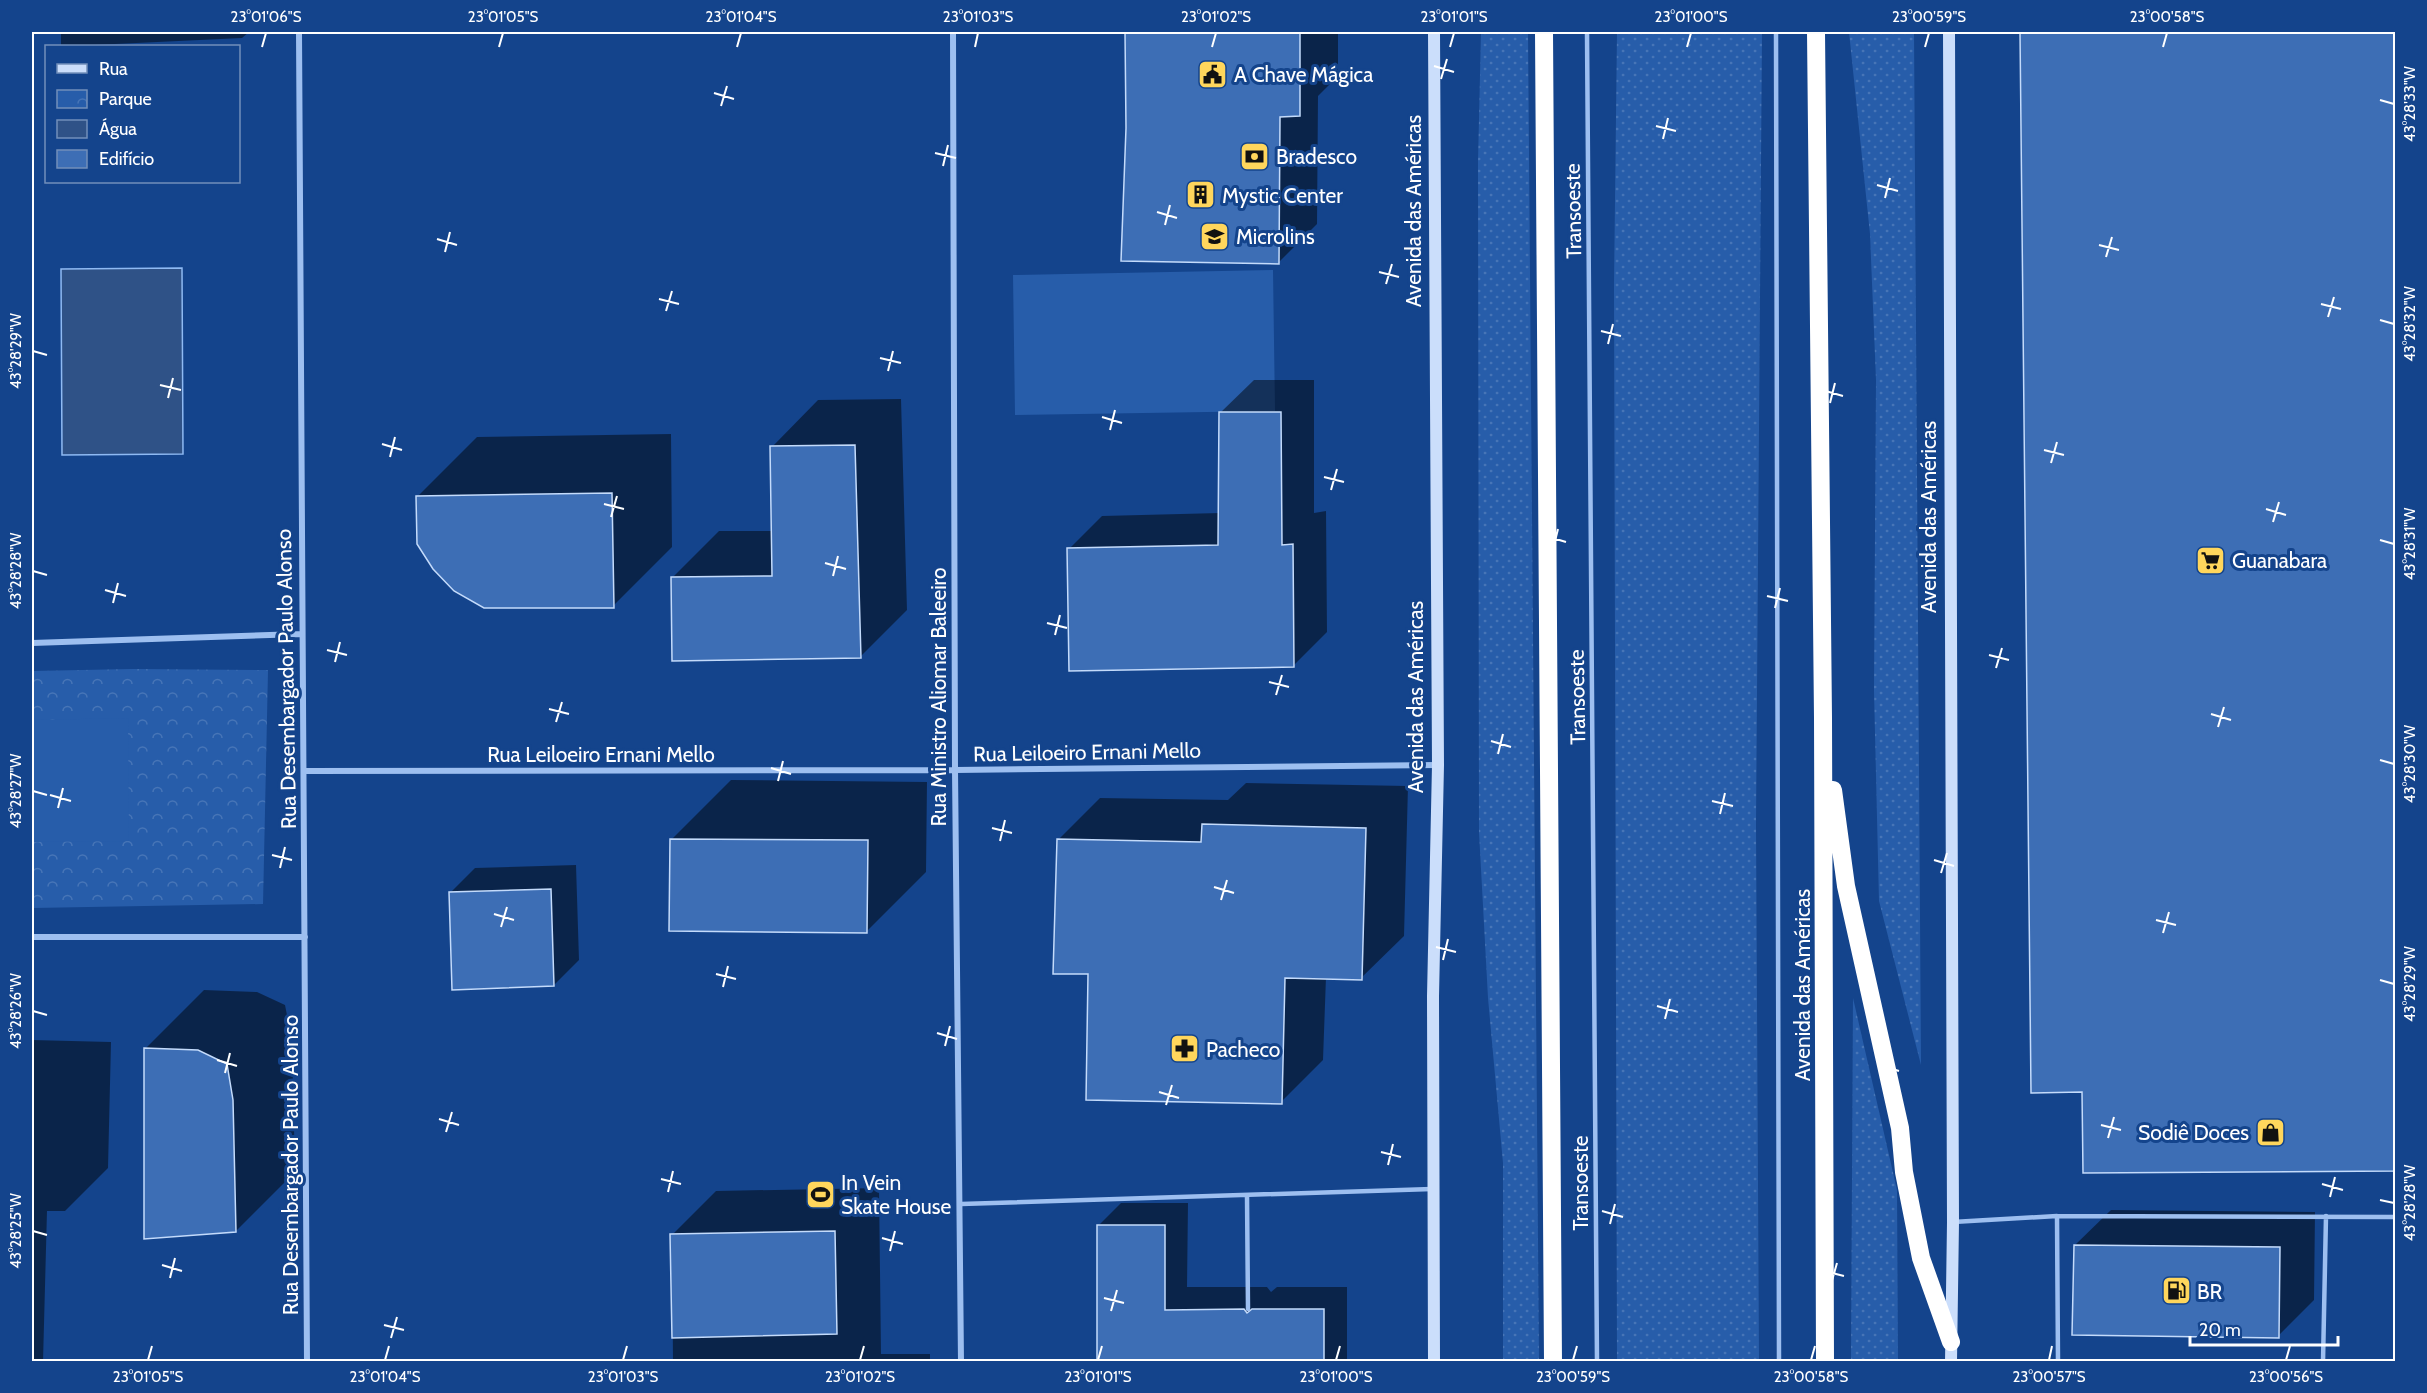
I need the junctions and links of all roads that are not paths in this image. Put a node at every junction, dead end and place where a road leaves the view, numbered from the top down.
1 (299, 32) edge
2 (953, 32) edge
3 (1434, 32) edge
4 (1544, 32) edge
5 (1587, 32) edge
6 (1776, 32) edge
7 (1816, 32) edge
8 (1949, 32) edge
9 (302, 634) junction
10 (32, 643) edge
11 (1823, 718) junction
12 (1438, 765) junction
13 (955, 770) junction
14 (304, 771) junction
15 (32, 937) edge
16 (305, 937) junction
17 (1434, 1189) junction
18 (1247, 1195) junction
19 (961, 1204) junction
20 (2057, 1216) junction
21 (2326, 1216) junction
22 (2396, 1216) edge
23 (1953, 1222) junction
24 (1248, 1309) dead end
25 (1951, 1342) junction
26 (307, 1362) edge
27 (961, 1362) edge
28 (1434, 1362) edge
29 (1553, 1362) edge
30 (1597, 1362) edge
31 (1779, 1362) edge
32 (1826, 1362) edge
33 (1951, 1362) edge
34 (2058, 1362) edge
35 (2323, 1362) edge

1 - 9 street, Rua Desembargador Paulo Alonso
2 - 13 street, Rua Ministro Aliomar Baleeiro
3 - 12 main road, Avenida das Américas
4 - 29 highway
5 - 30 lane, Transoeste
6 - 31 lane
7 - 11 highway, Avenida das Américas
8 - 23 main road, Avenida das Américas
9 - 10 street
9 - 14 street, Rua Desembargador Paulo Alonso
11 - 25 highway
11 - 32 highway, Avenida das Américas
12 - 13 street, Rua Leiloeiro Ernani Mello
12 - 17 main road, Avenida das Américas
13 - 14 street, Rua Leiloeiro Ernani Mello
13 - 19 street, Rua Ministro Aliomar Baleeiro
14 - 16 street, Rua Desembargador Paulo Alonso
15 - 16 street
16 - 26 street, Rua Desembargador Paulo Alonso
17 - 18 lane
17 - 28 main road, Avenida das Américas
18 - 19 lane
18 - 24 lane
19 - 27 street, Rua Ministro Aliomar Baleeiro
20 - 21 lane
20 - 23 lane
20 - 34 lane
21 - 22 lane
21 - 35 lane
23 - 25 main road, Avenida das Américas
25 - 33 main road, Avenida das Américas

